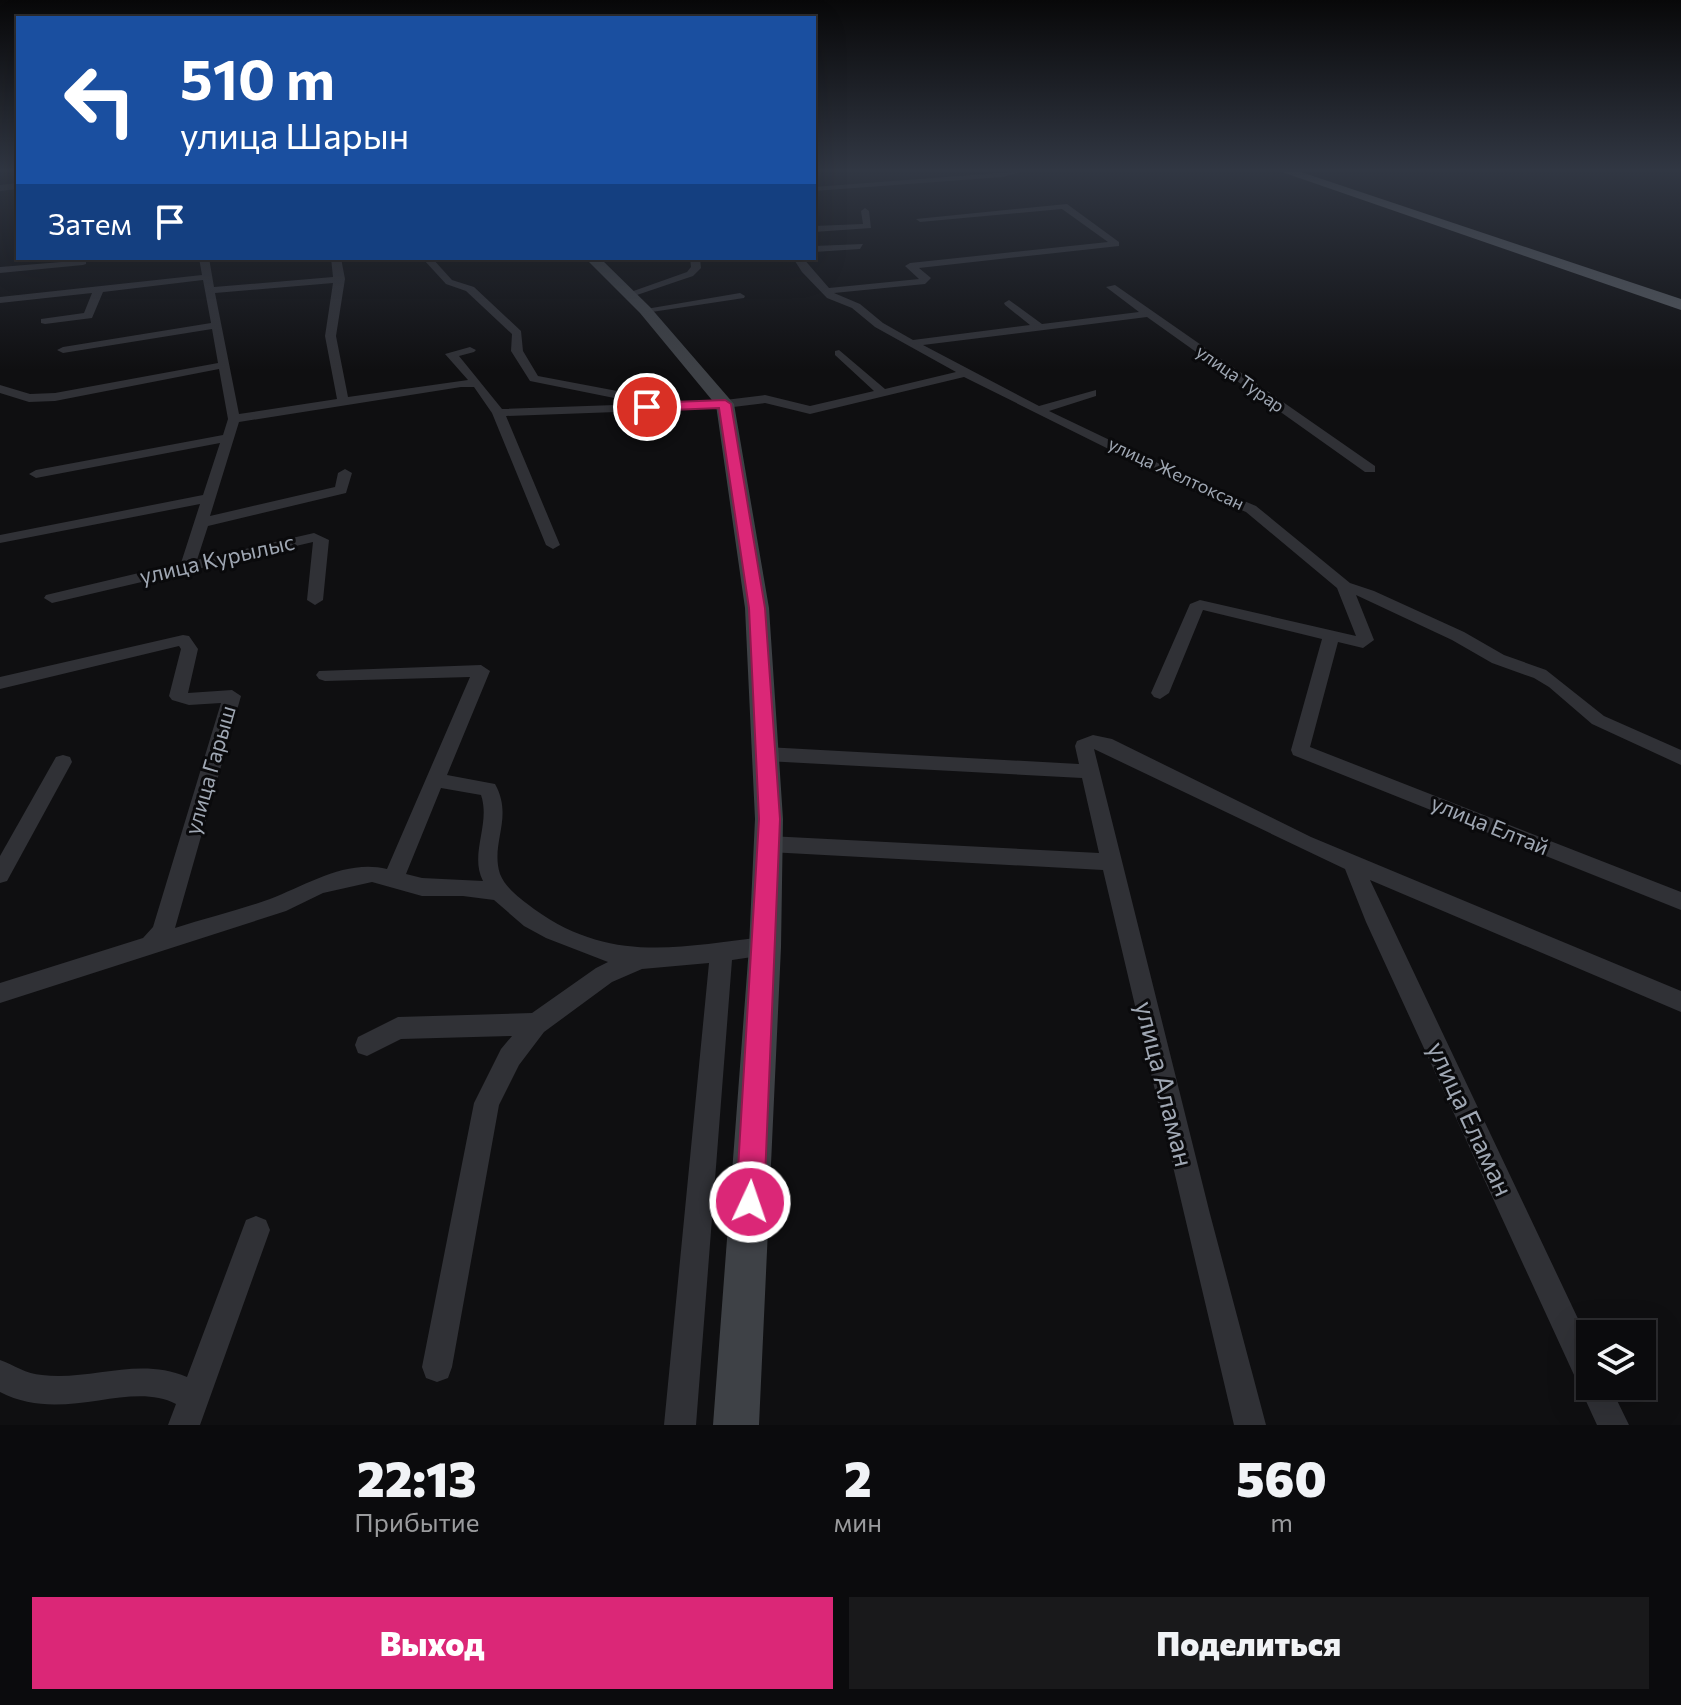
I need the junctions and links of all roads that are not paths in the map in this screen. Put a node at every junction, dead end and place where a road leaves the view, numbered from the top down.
1 (1110, 238) edge
2 (1484, 238) edge
3 (1490, 238) edge
4 (860, 246) dead end
5 (816, 249) edge
6 (204, 260) edge
7 (336, 260) edge
8 (429, 260) dead end
9 (594, 260) edge
10 (695, 260) edge
11 (799, 260) edge
12 (83, 262) dead end
13 (0, 270) edge
14 (207, 277) junction
15 (340, 279) junction
16 (1111, 287) dead end
17 (99, 289) junction
18 (210, 290) junction
19 (827, 291) junction
20 (740, 296) dead end
21 (0, 300) edge
22 (638, 302) junction
23 (1009, 303) dead end
24 (1681, 303) edge
25 (0, 307) edge
26 (1147, 314) junction
27 (45, 321) dead end
28 (216, 325) junction
29 (1039, 327) junction
30 (912, 343) junction
31 (63, 350) dead end
32 (470, 350) dead end
33 (839, 353) dead end
34 (224, 365) junction
35 (966, 373) junction
36 (478, 384) junction
37 (0, 389) edge
38 (883, 393) junction
39 (1092, 393) dead end
40 (343, 401) junction
41 (725, 404) junction
42 (676, 406) junction
43 (1039, 410) junction
44 (498, 413) junction
45 (234, 419) junction
46 (228, 438) junction
47 (1370, 469) dead end
48 (345, 473) dead end
49 (36, 474) dead end
50 (209, 498) junction
51 (201, 523) junction
52 (0, 539) edge
53 (553, 545) dead end
54 (188, 565) junction
55 (1344, 586) junction
56 (52, 598) dead end
57 (315, 600) dead end
58 (1331, 637) junction
59 (325, 675) dead end
60 (0, 683) edge
61 (1160, 693) dead end
62 (766, 754) junction
63 (1681, 758) edge
64 (63, 762) dead end
65 (1089, 771) junction
66 (434, 780) junction
67 (769, 844) junction
68 (1352, 861) junction
69 (1111, 862) junction
70 (0, 875) edge
71 (393, 879) junction
72 (500, 892) junction
73 (1681, 901) edge
74 (151, 945) junction
75 (765, 947) junction
76 (721, 952) junction
77 (640, 959) junction
78 (0, 993) edge
79 (1681, 1002) edge
80 (536, 1024) junction
81 (367, 1045) dead end
82 (256, 1230) dead end
83 (1576, 1347) edge
84 (437, 1367) dead end
85 (0, 1375) edge
86 (193, 1396) junction
87 (1601, 1400) edge
88 (184, 1425) edge
89 (680, 1425) edge
90 (736, 1425) edge
91 (1250, 1425) edge
92 (1613, 1425) edge

1 - 19 street
2 - 24 highway
3 - 24 highway
4 - 5 street
6 - 14 street
7 - 15 street
8 - 42 street
9 - 22 main road
10 - 22 street
11 - 19 street, улица Желтоксан
12 - 13 street
14 - 17 street
14 - 18 street
15 - 18 street
15 - 40 street
16 - 26 street, улица Турар
17 - 21 street
17 - 25 street
17 - 27 street
18 - 28 street
19 - 30 street, улица Желтоксан
20 - 22 street
22 - 41 main road
23 - 29 street
26 - 29 street
26 - 47 street, улица Турар
28 - 31 street
28 - 34 street
29 - 30 street
30 - 35 street, улица Желтоксан
32 - 36 street
33 - 38 street
34 - 37 street
34 - 45 street
35 - 38 street
35 - 43 street, улица Желтоксан
36 - 40 street
36 - 44 street
38 - 41 street
39 - 43 street
40 - 45 street
41 - 42 street
41 - 62 main road
42 - 44 street
43 - 55 street, улица Желтоксан
44 - 53 street
45 - 46 street
46 - 49 street
46 - 50 street
48 - 51 street
50 - 51 street
50 - 52 street
51 - 54 street
54 - 56 street, улица Курылыс
54 - 57 street, улица Курылыс
55 - 58 street
55 - 63 street, улица Желтоксан
58 - 61 street
58 - 73 street, улица Елтай
59 - 66 street
60 - 74 street, улица Гарыш
62 - 65 street
62 - 67 main road
64 - 70 street
65 - 68 street, улица Аламан
65 - 69 street, улица Аламан
66 - 71 street
66 - 72 street
67 - 69 street
67 - 75 main road
68 - 79 street
68 - 83 street, улица Еламан
69 - 91 street, улица Аламан
71 - 72 street
71 - 74 street
72 - 77 street
74 - 78 street
75 - 76 street
75 - 90 main road
76 - 77 street
76 - 89 street
77 - 80 street
80 - 81 street
80 - 84 street
82 - 86 street
85 - 86 street
86 - 88 street
87 - 92 street

